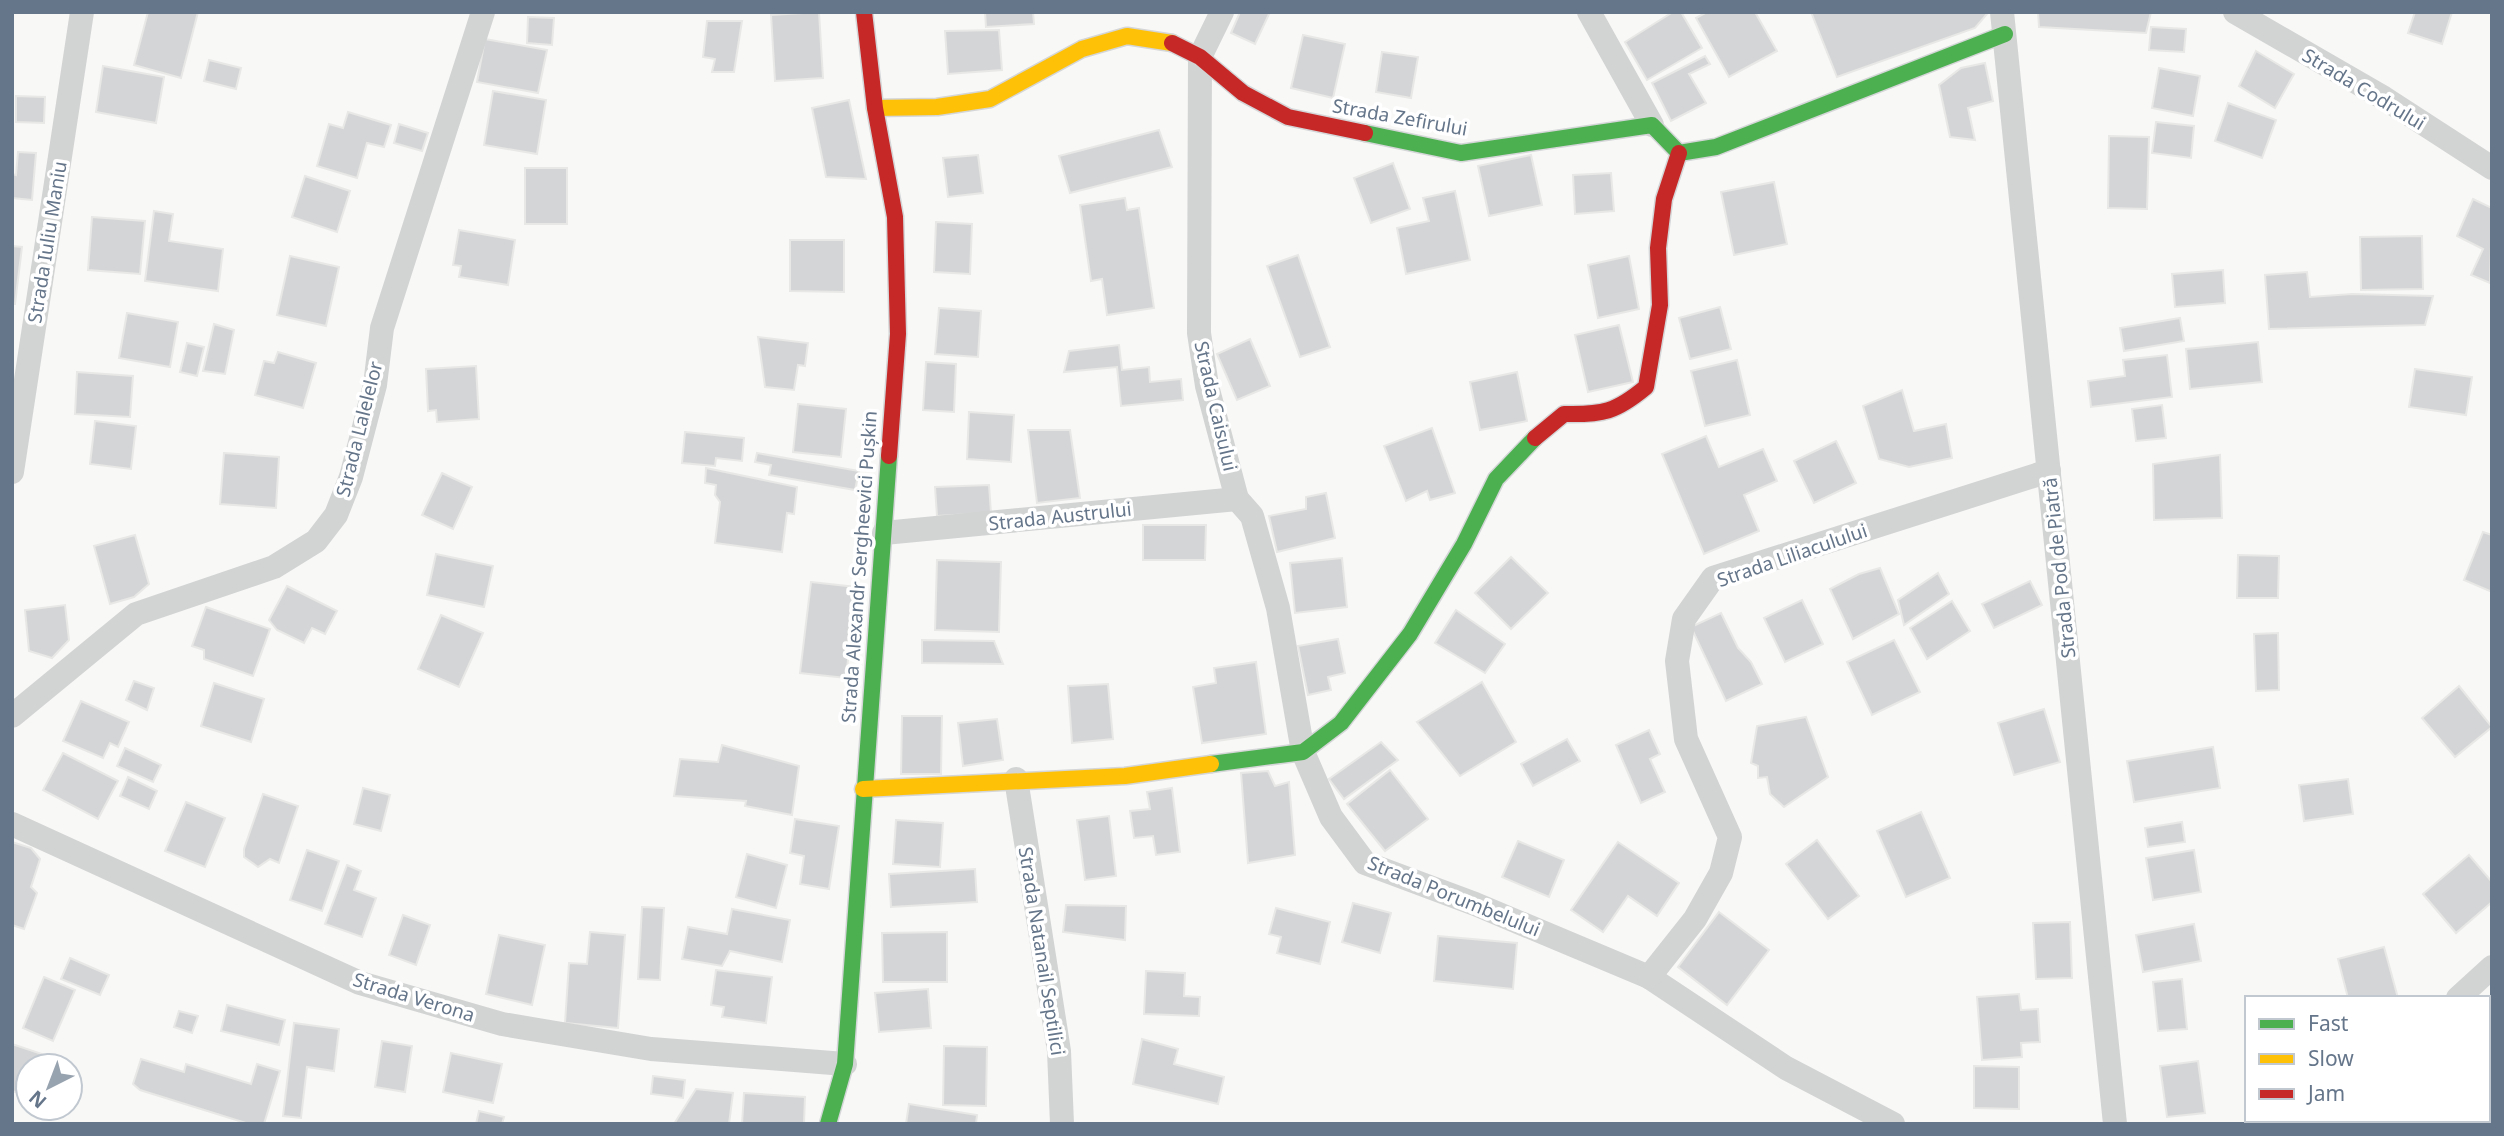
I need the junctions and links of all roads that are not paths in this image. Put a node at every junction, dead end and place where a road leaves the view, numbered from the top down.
1 (82, 12) edge
2 (483, 12) edge
3 (864, 12) edge
4 (1222, 12) edge
5 (1589, 12) edge
6 (2235, 12) edge
7 (2004, 23) edge
8 (1200, 57) junction
9 (875, 108) junction
10 (1652, 125) junction
11 (1679, 153) junction
12 (2492, 168) edge
13 (2049, 471) junction
14 (12, 472) edge
15 (1237, 499) junction
16 (884, 533) junction
17 (12, 716) edge
18 (1303, 752) junction
19 (1016, 779) junction
20 (863, 789) junction
21 (12, 824) edge
22 (2492, 967) edge
23 (1649, 977) junction
24 (2460, 996) edge
25 (845, 1064) junction
26 (828, 1124) edge
27 (1062, 1124) edge
28 (1893, 1124) edge
29 (2115, 1124) edge

1 - 14 street, Strada Iuliu Maniu
2 - 17 street, Strada Lalelelor
3 - 9 street, Strada Alexandr Sergheevici Pușkin
4 - 8 street, Strada Caisului
5 - 10 street
6 - 12 street, Strada Codrului
7 - 11 street
7 - 13 street, Strada Pod de Piatră
8 - 9 street, Strada Zefirului
8 - 10 street, Strada Zefirului
8 - 15 street, Strada Caisului
9 - 16 street, Strada Alexandr Sergheevici Pușkin
10 - 11 street
11 - 18 street
13 - 23 street, Strada Liliaculului
13 - 29 street, Strada Pod de Piatră
15 - 16 street, Strada Austrului
15 - 18 street, Strada Caisului
16 - 20 street, Strada Alexandr Sergheevici Pușkin
18 - 19 street
18 - 23 street, Strada Porumbelului
19 - 20 street
19 - 27 street, Strada Natanail Septilici
20 - 25 street, Strada Alexandr Sergheevici Pușkin
21 - 25 street, Strada Verona
22 - 24 street
23 - 28 street, Strada Porumbelului
25 - 26 street, Strada Alexandr Sergheevici Pușkin

